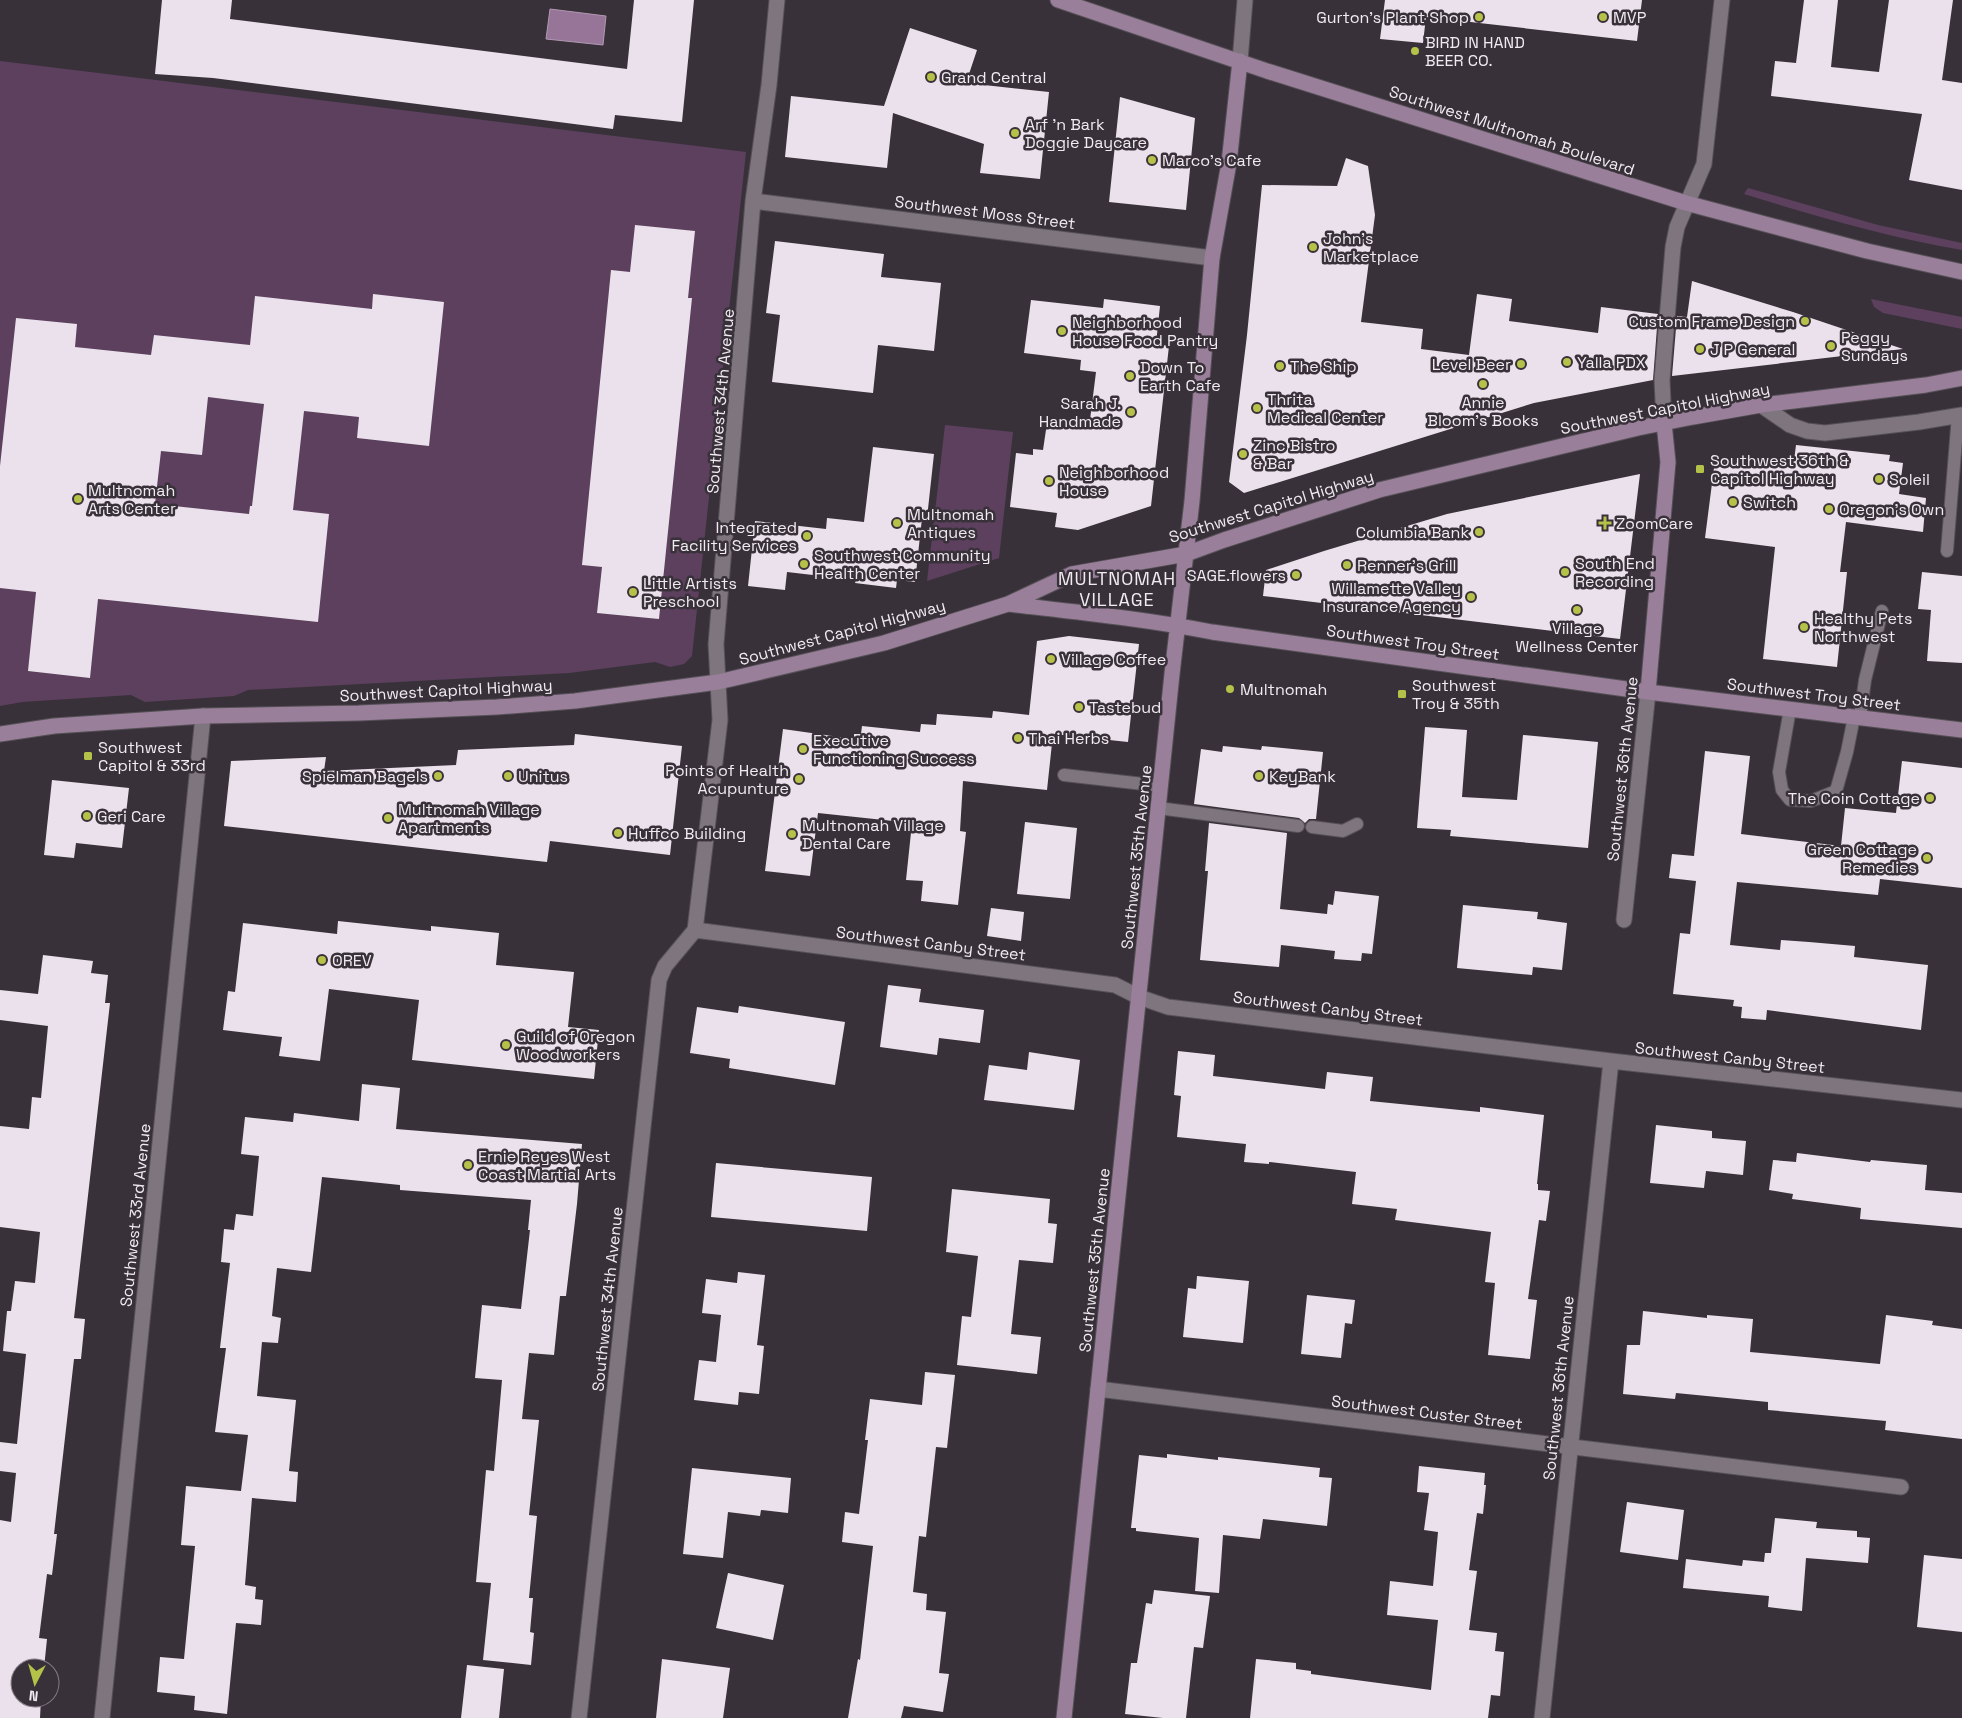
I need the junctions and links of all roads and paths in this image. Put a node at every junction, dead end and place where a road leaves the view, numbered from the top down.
1 (777, 0) edge
2 (1058, 0) edge
3 (1245, 0) edge
4 (1722, 0) edge
5 (1240, 61) junction
6 (753, 201) junction
7 (1686, 203) junction
8 (1212, 258) junction
9 (1962, 272) edge
10 (1962, 378) edge
11 (1761, 405) junction
12 (1960, 415) edge
13 (1664, 423) junction
14 (1947, 551) dead end
15 (1186, 554) junction
16 (1008, 604) junction
17 (1882, 611) dead end
18 (1177, 625) junction
19 (718, 682) junction
20 (1648, 692) junction
21 (1790, 709) junction
22 (203, 716) junction
23 (1857, 717) junction
24 (1962, 730) edge
25 (0, 734) edge
26 (1064, 775) dead end
27 (1161, 786) junction
28 (1158, 808) junction
29 (1357, 824) dead end
30 (1298, 826) dead end
31 (1312, 827) dead end
32 (1624, 920) dead end
33 (695, 930) junction
34 (1139, 997) junction
35 (1611, 1061) junction
36 (1962, 1100) edge
37 (1098, 1389) junction
38 (1569, 1446) junction
39 (1901, 1487) dead end
40 (102, 1718) edge
41 (579, 1718) edge
42 (1064, 1718) edge
43 (1542, 1718) edge

1 - 6 street, Southwest 34th Avenue
2 - 5 street, Southwest Multnomah Boulevard
3 - 5 street, Southwest 35th Avenue
4 - 7 street, Southwest 36th Avenue
5 - 7 street, Southwest Multnomah Boulevard
5 - 8 street, Southwest 35th Avenue
6 - 8 street, Southwest Moss Street
6 - 19 street, Southwest 34th Avenue
7 - 9 street, Southwest Multnomah Boulevard
7 - 13 street, Southwest 36th Avenue
8 - 15 street, Southwest 35th Avenue
10 - 11 street, Southwest Capitol Highway
11 - 12 street
11 - 13 street, Southwest Capitol Highway
12 - 14 lane
13 - 15 street, Southwest Capitol Highway
13 - 20 street, Southwest 36th Avenue
15 - 16 street, Southwest Capitol Highway
15 - 18 street, Southwest 35th Avenue
16 - 18 street, Southwest Troy Street
16 - 19 street, Southwest Capitol Highway
17 - 23 lane
18 - 20 street, Southwest Troy Street
18 - 27 street, Southwest 35th Avenue
19 - 22 street, Southwest Capitol Highway
19 - 33 street, Southwest 34th Avenue
20 - 21 street, Southwest Troy Street
20 - 32 street, Southwest 36th Avenue
21 - 23 street, Southwest Troy Street
21 - 23 lane
22 - 25 street, Southwest Capitol Highway
22 - 40 street, Southwest 33rd Avenue
23 - 24 street, Southwest Troy Street
26 - 27 lane
27 - 28 street, Southwest 35th Avenue
28 - 30 lane
28 - 34 street, Southwest 35th Avenue
29 - 31 lane
33 - 34 street, Southwest Canby Street
33 - 41 street, Southwest 34th Avenue
34 - 35 street, Southwest Canby Street
34 - 37 street, Southwest 35th Avenue
35 - 36 street, Southwest Canby Street
35 - 38 street, Southwest 36th Avenue
37 - 38 street, Southwest Custer Street
37 - 42 street, Southwest 35th Avenue
38 - 39 street, Southwest Custer Street
38 - 43 street, Southwest 36th Avenue

